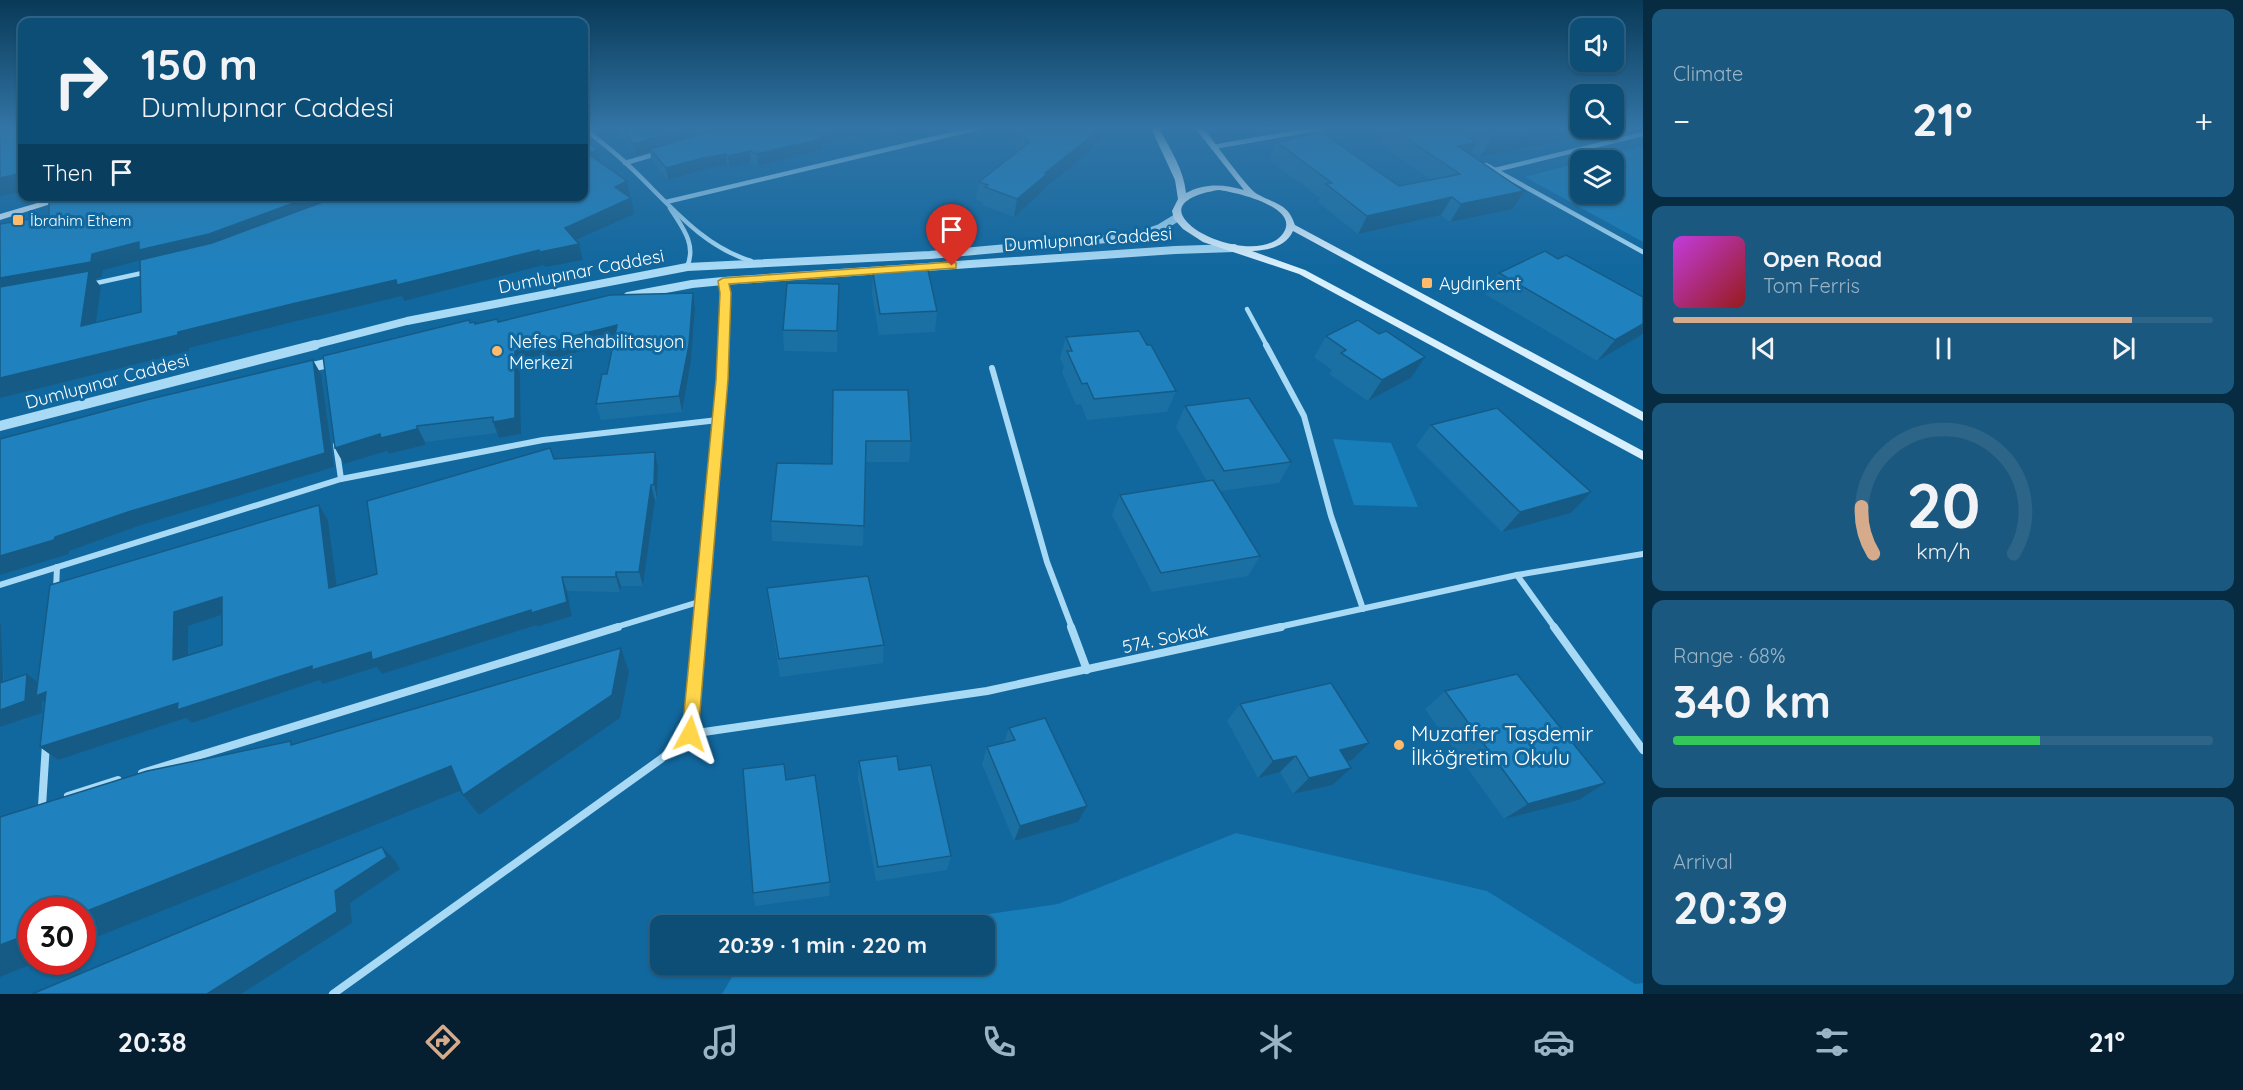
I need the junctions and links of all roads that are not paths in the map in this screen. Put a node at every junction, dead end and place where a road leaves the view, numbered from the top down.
1 (637, 174) edge
2 (782, 174) edge
3 (1178, 174) edge
4 (1236, 174) edge
5 (1502, 174) edge
6 (1251, 193) junction
7 (1182, 198) junction
8 (55, 201) edge
9 (666, 202) junction
10 (0, 217) edge
11 (1178, 217) junction
12 (1290, 226) junction
13 (1234, 248) junction
14 (1643, 252) edge
15 (765, 263) junction
16 (687, 267) junction
17 (151, 270) edge
18 (723, 281) junction
19 (82, 286) edge
20 (616, 299) edge
21 (1247, 309) dead end
22 (348, 359) edge
23 (325, 364) junction
24 (992, 368) dead end
25 (290, 372) edge
26 (327, 375) edge
27 (1643, 417) edge
28 (718, 420) junction
29 (0, 426) edge
30 (334, 433) edge
31 (1643, 456) edge
32 (341, 479) junction
33 (1643, 554) edge
34 (57, 567) junction
35 (1517, 575) junction
36 (0, 585) edge
37 (702, 601) junction
38 (55, 603) edge
39 (1363, 609) junction
40 (1087, 670) junction
41 (46, 734) edge
42 (690, 734) junction
43 (1643, 750) edge
44 (134, 775) edge
45 (122, 779) edge
46 (59, 800) edge
47 (51, 803) edge
48 (42, 806) junction
49 (32, 810) edge
50 (333, 994) edge

1 - 9 street
2 - 9 street
3 - 7 main road
4 - 6 main road
5 - 14 street
6 - 7 main road
6 - 12 main road
7 - 11 main road
8 - 10 main road
9 - 15 street
9 - 16 street
11 - 13 main road
11 - 15 street, Dumlupınar Caddesi
12 - 13 main road
12 - 27 main road
13 - 18 street, Dumlupınar Caddesi
13 - 31 main road, Dumlupınar Caddesi
15 - 16 street, Dumlupınar Caddesi
16 - 29 street, Dumlupınar Caddesi
17 - 19 street
18 - 20 street, Dumlupınar Caddesi
18 - 28 street
21 - 39 street
22 - 23 street
23 - 25 street
23 - 26 street
24 - 40 street
28 - 32 street
28 - 37 street
30 - 32 street
32 - 34 street
33 - 35 street, 574. Sokak
34 - 36 street
34 - 38 street
35 - 39 street, 574. Sokak
35 - 43 street
37 - 42 street
37 - 44 street
39 - 40 street, 574. Sokak
40 - 42 street, 574. Sokak
41 - 48 street
42 - 50 street
45 - 46 street
47 - 48 street
48 - 49 street

